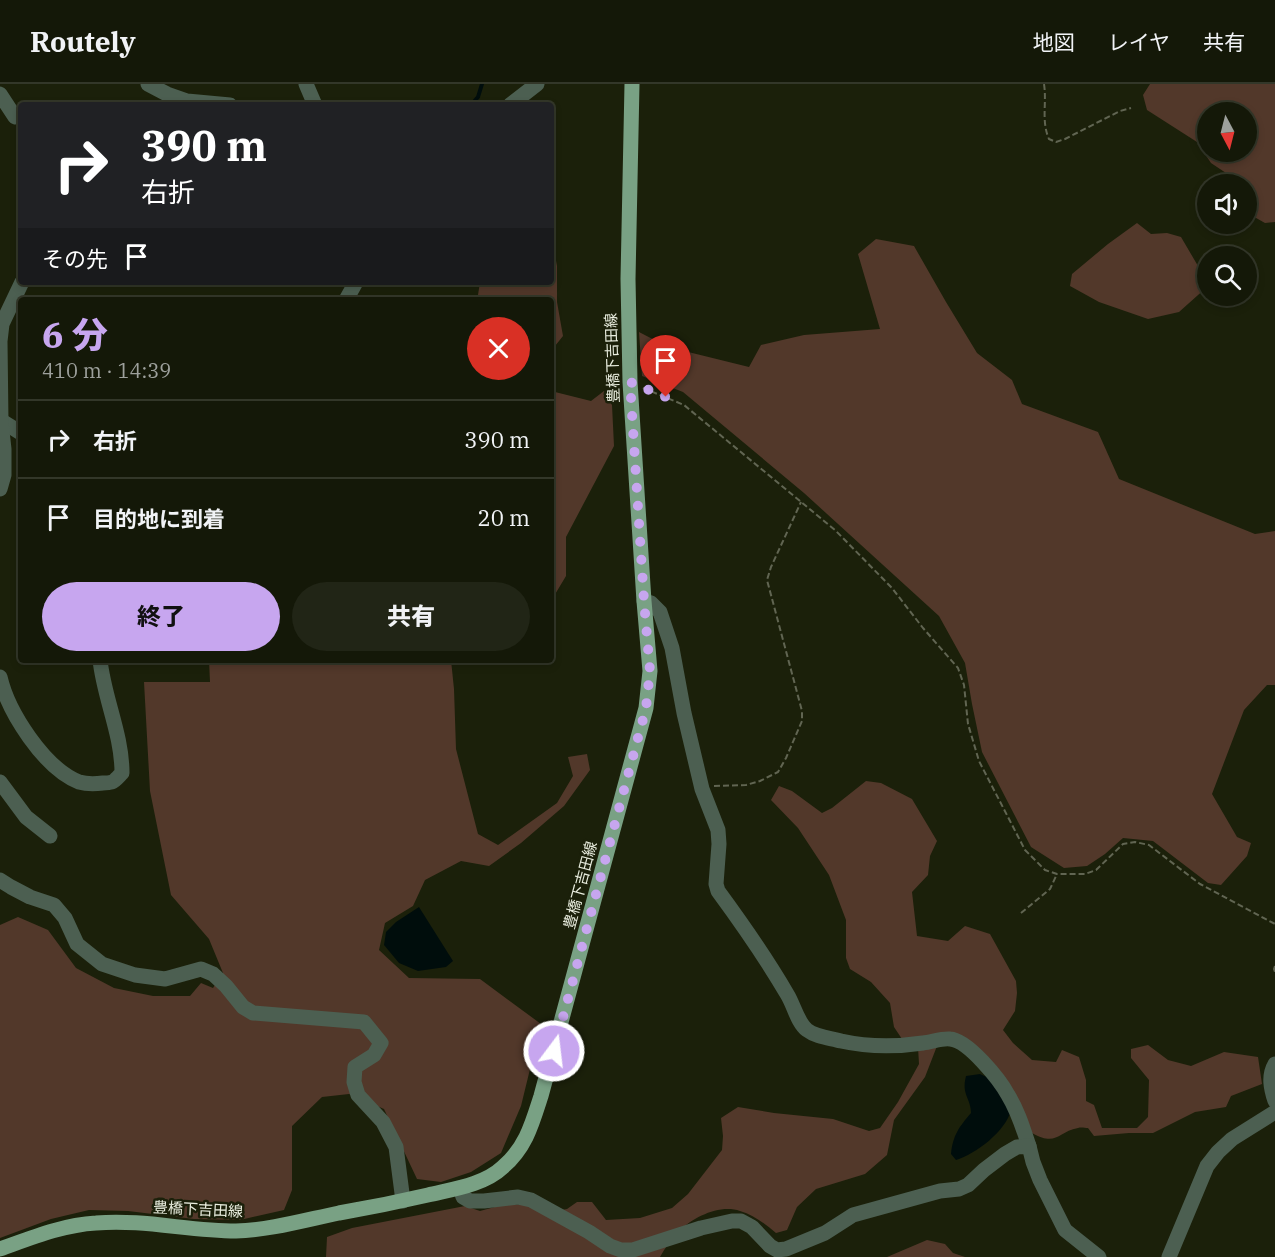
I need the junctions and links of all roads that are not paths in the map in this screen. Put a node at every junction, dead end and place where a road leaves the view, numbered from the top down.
1 (148, 84) edge
2 (306, 84) edge
3 (537, 84) edge
4 (632, 84) edge
5 (0, 94) edge
6 (198, 102) edge
7 (314, 102) edge
8 (514, 102) edge
9 (15, 117) dead end
10 (21, 285) edge
11 (1, 421) edge
12 (18, 431) edge
13 (0, 489) edge
14 (644, 601) junction
15 (103, 663) edge
16 (0, 677) edge
17 (0, 782) edge
18 (50, 836) dead end
19 (0, 880) edge
20 (1275, 1064) edge
21 (1274, 1113) edge
22 (1029, 1146) junction
23 (460, 1188) junction
24 (403, 1201) junction
25 (0, 1250) edge
26 (1099, 1257) edge
27 (1169, 1257) edge

1 - 6 street
2 - 7 street
3 - 8 street
4 - 14 main road, 豊橋下吉田線
5 - 9 street
10 - 11 street
11 - 12 street
11 - 13 street
14 - 22 street
14 - 23 main road, 豊橋下吉田線
15 - 16 street
17 - 18 street
19 - 24 street
20 - 21 street
21 - 27 street
22 - 23 street
22 - 26 street
23 - 24 main road, 豊橋下吉田線
24 - 25 main road, 豊橋下吉田線

